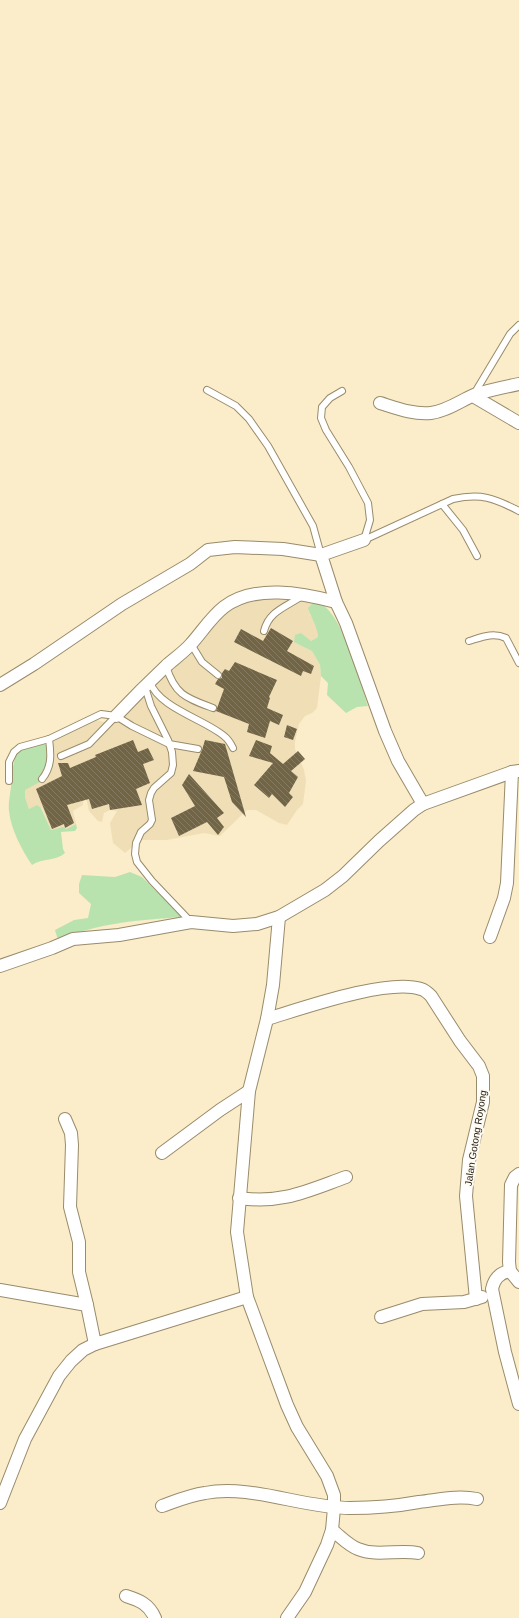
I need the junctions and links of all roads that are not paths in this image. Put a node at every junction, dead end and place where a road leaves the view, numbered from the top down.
1 (519, 325) edge
2 (519, 384) edge
3 (207, 390) dead end
4 (342, 391) dead end
5 (473, 396) junction
6 (380, 403) dead end
7 (519, 423) edge
8 (442, 504) junction
9 (519, 511) edge
10 (364, 540) junction
11 (321, 555) junction
12 (477, 556) dead end
13 (305, 594) junction
14 (336, 602) junction
15 (264, 631) dead end
16 (469, 641) dead end
17 (191, 644) junction
18 (519, 663) edge
19 (166, 666) junction
20 (218, 675) dead end
21 (148, 684) junction
22 (0, 685) edge
23 (213, 708) dead end
24 (116, 716) junction
25 (48, 739) junction
26 (169, 744) junction
27 (233, 748) dead end
28 (198, 749) dead end
29 (61, 756) dead end
30 (515, 777) edge
31 (42, 779) dead end
32 (9, 781) dead end
33 (422, 804) junction
34 (279, 917) junction
35 (191, 922) junction
36 (490, 937) dead end
37 (3, 962) edge
38 (267, 1019) junction
39 (249, 1091) junction
40 (65, 1119) dead end
41 (162, 1153) dead end
42 (519, 1174) edge
43 (346, 1177) dead end
44 (239, 1198) junction
45 (510, 1271) junction
46 (519, 1282) edge
47 (1, 1289) edge
48 (493, 1293) junction
49 (247, 1297) junction
50 (476, 1299) junction
51 (87, 1305) junction
52 (380, 1317) dead end
53 (95, 1344) junction
54 (519, 1404) edge
55 (476, 1499) dead end
56 (0, 1503) edge
57 (162, 1506) dead end
58 (334, 1508) junction
59 (332, 1530) junction
60 (418, 1553) dead end
61 (126, 1596) dead end
62 (155, 1618) edge
63 (287, 1618) edge

1 - 5 lane
2 - 5 street
3 - 11 lane
4 - 10 lane
5 - 6 street
5 - 7 street
8 - 9 lane
8 - 10 lane
8 - 12 lane
10 - 11 street
11 - 14 street
11 - 22 street
13 - 14 street
13 - 15 lane
13 - 17 street
14 - 33 street
16 - 18 lane
17 - 19 street
17 - 20 lane
19 - 21 street
19 - 23 lane
21 - 24 street
21 - 26 lane
21 - 27 lane
24 - 25 lane
24 - 26 lane
24 - 29 lane
25 - 31 lane
25 - 32 lane
26 - 28 lane
26 - 35 lane
30 - 33 street
30 - 36 street
33 - 34 street
34 - 35 street
34 - 38 street
35 - 37 street
38 - 39 street
38 - 50 street, Jalan Gotong Royong
39 - 41 street
39 - 44 street
40 - 51 street
42 - 45 street
43 - 44 street
44 - 49 street
45 - 46 street
45 - 48 street
47 - 51 street
48 - 50 street
48 - 54 street
49 - 53 street
49 - 58 street
50 - 52 street
51 - 53 street
53 - 56 street
55 - 58 street
57 - 58 street
58 - 59 street
59 - 60 street
59 - 63 street
61 - 62 street

